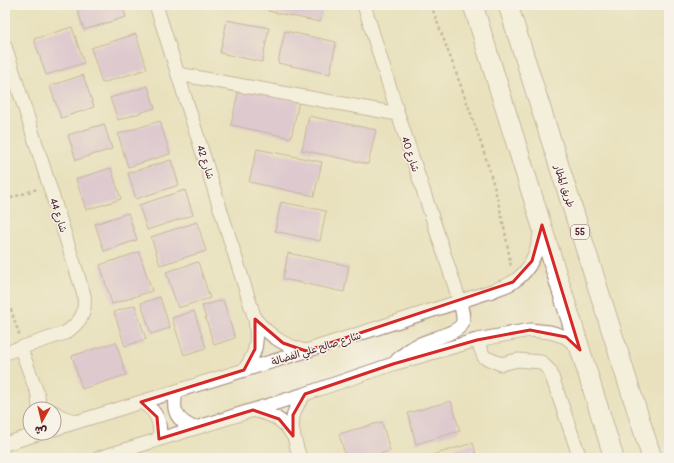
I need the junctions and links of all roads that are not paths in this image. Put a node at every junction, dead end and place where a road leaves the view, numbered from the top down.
1 (156, 5) edge
2 (364, 5) edge
3 (473, 5) edge
4 (498, 5) edge
5 (508, 5) edge
6 (5, 46) edge
7 (178, 74) junction
8 (531, 78) junction
9 (398, 114) junction
10 (542, 225) junction
11 (460, 302) junction
12 (255, 319) junction
13 (477, 340) junction
14 (22, 348) junction
15 (580, 350) junction
16 (306, 351) junction
17 (5, 353) edge
18 (393, 364) junction
19 (244, 370) junction
20 (177, 391) junction
21 (305, 394) junction
22 (38, 396) junction
23 (38, 401) edge
24 (43, 401) edge
25 (141, 402) junction
26 (253, 410) junction
27 (62, 417) edge
28 (77, 422) junction
29 (62, 427) edge
30 (195, 428) junction
31 (293, 436) junction
32 (22, 438) edge
33 (159, 439) junction
34 (5, 444) edge
35 (99, 458) edge
36 (300, 458) edge
37 (580, 458) edge
38 (614, 458) edge
39 (652, 458) edge

1 - 7 street, شارع 42
2 - 9 street, شارع 40
3 - 10 highway
4 - 8 highway
5 - 8 highway, طريق المطار / 55
6 - 14 street, شارع 44
7 - 9 street
7 - 12 street, شارع 42
8 - 39 highway, طريق المطار / 55
9 - 11 street, شارع 40
10 - 11 street, شارع صالح علي الفضالة
10 - 15 highway
11 - 16 street, شارع صالح علي الفضالة
11 - 18 street, شارع 40
12 - 16 street, شارع 42
12 - 19 street, شارع 42
13 - 15 street
13 - 18 street
13 - 37 street
14 - 17 street, شارع 44
14 - 22 street
15 - 38 highway
16 - 19 street, شارع صالح علي الفضالة
18 - 21 street
19 - 20 street, شارع صالح علي الفضالة
20 - 25 street, شارع صالح علي الفضالة
20 - 30 street
21 - 26 street
21 - 31 street
22 - 23 street
22 - 24 street
25 - 28 street, شارع صالح علي الفضالة
25 - 33 street
26 - 30 street
26 - 31 street
27 - 28 street
28 - 29 street, شارع صالح علي الفضالة
30 - 33 street
31 - 36 street
32 - 34 street
33 - 35 street

